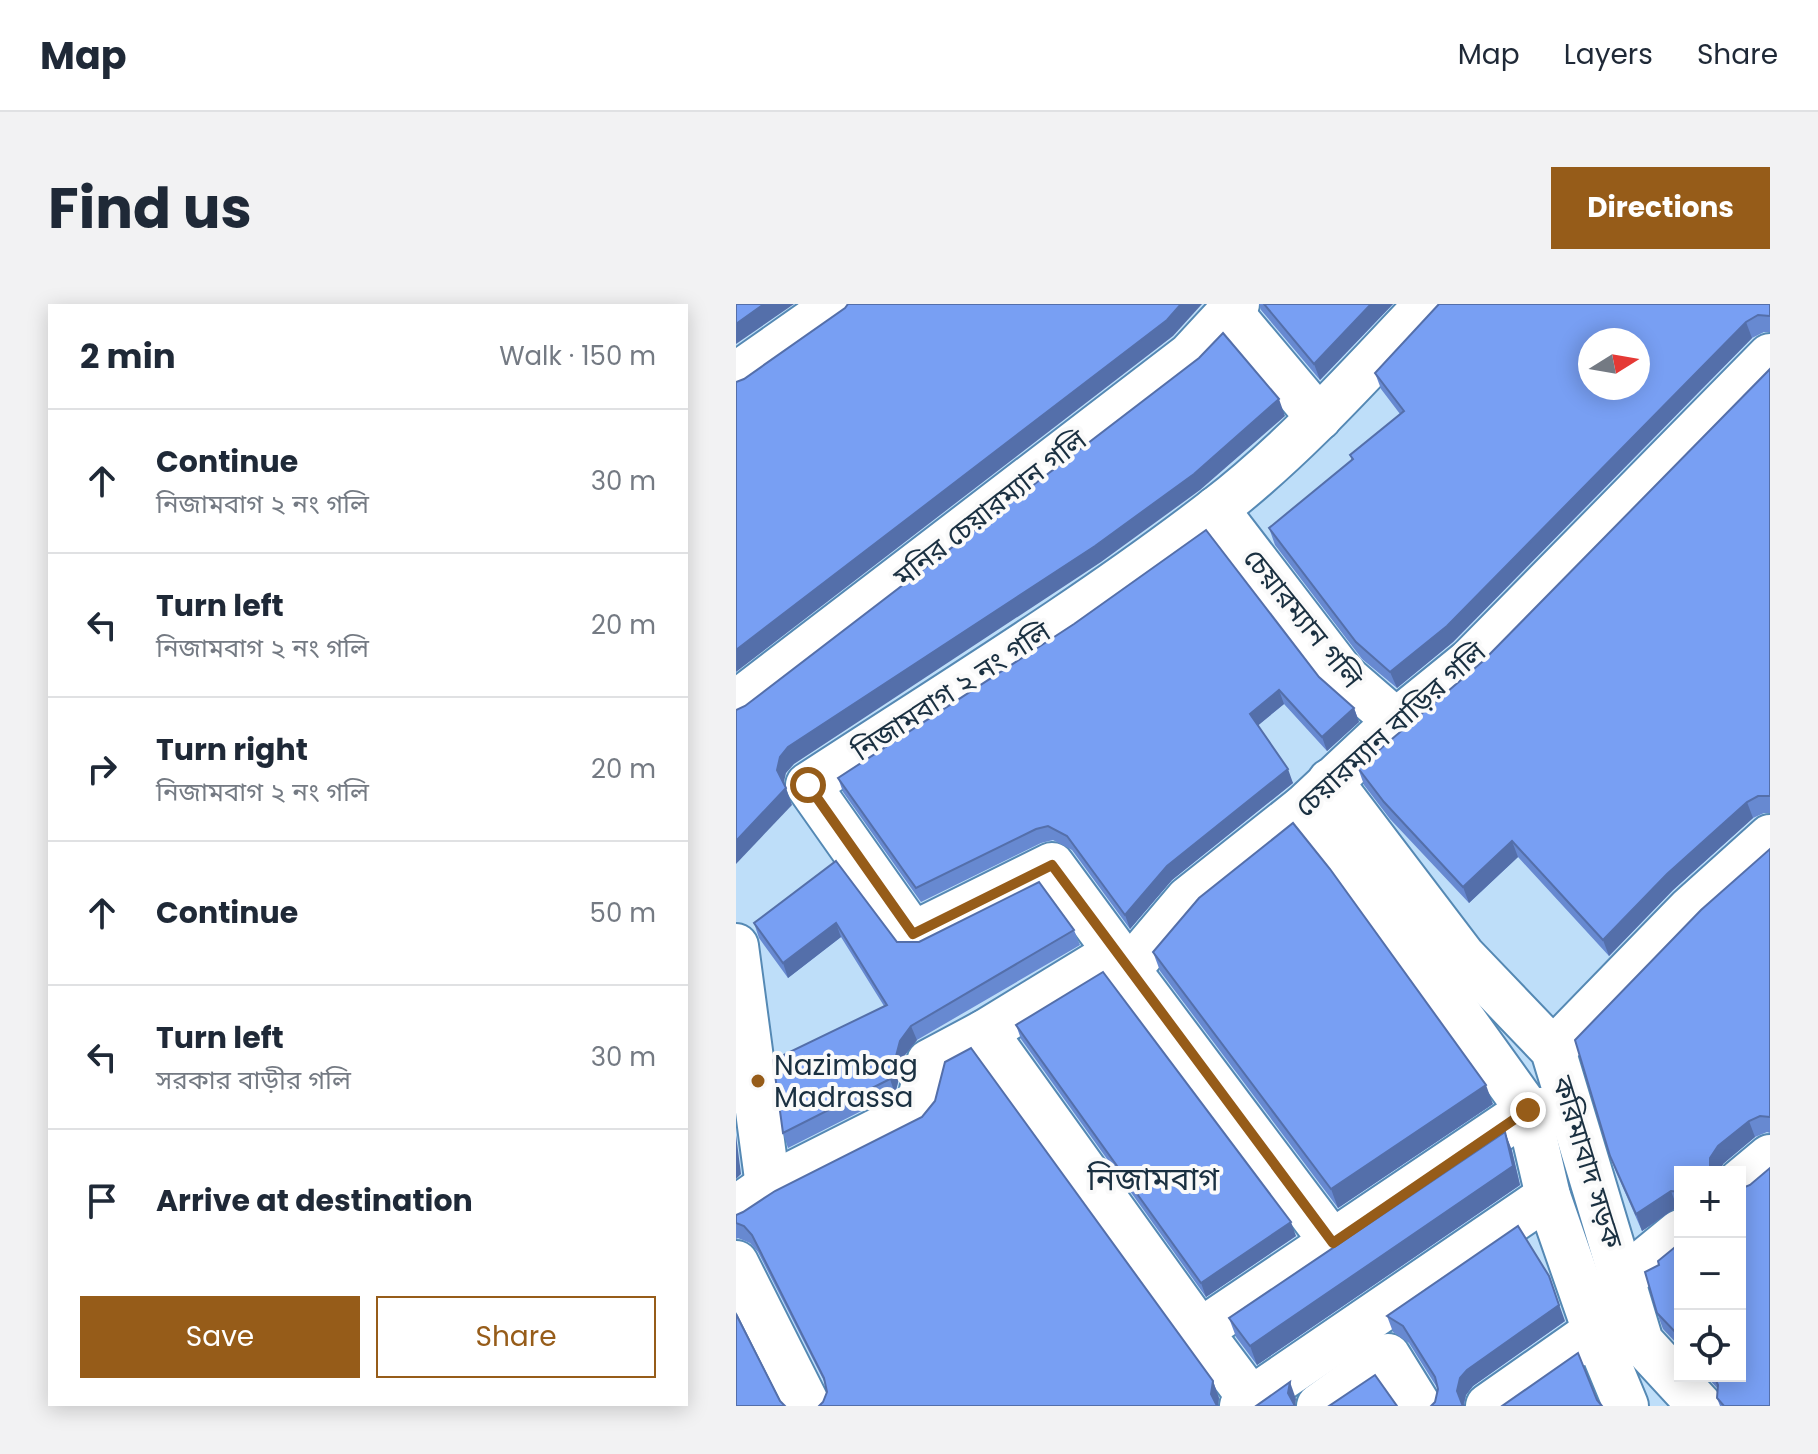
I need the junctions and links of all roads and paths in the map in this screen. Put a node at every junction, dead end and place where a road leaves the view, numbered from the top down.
1 (837, 304) edge
2 (1427, 304) edge
3 (1233, 307) edge
4 (1770, 356) edge
5 (736, 375) edge
6 (1319, 418) junction
7 (1216, 509) junction
8 (736, 703) edge
9 (1396, 721) junction
10 (1317, 794) junction
11 (1770, 837) edge
12 (736, 946) edge
13 (1122, 961) junction
14 (985, 1032) junction
15 (1553, 1050) junction
16 (1528, 1110) junction
17 (1572, 1110) junction
18 (1770, 1157) edge
19 (1746, 1177) edge
20 (1548, 1196) junction
21 (752, 1197) edge
22 (1674, 1237) edge
23 (1333, 1243) junction
24 (736, 1263) edge
25 (1624, 1278) junction
26 (1200, 1331) junction
27 (1595, 1331) junction
28 (1246, 1403) edge
29 (808, 1406) edge
30 (1319, 1406) edge
31 (1419, 1406) edge
32 (1488, 1406) edge
33 (1626, 1406) edge
34 (1700, 1406) edge

1 - 5 street
2 - 6 street, নিজামবাগ ২ নং গলি
3 - 6 street
3 - 8 street, মনির চেয়ারম্যান গলি
4 - 9 street, চেয়ারম্যান বাড়ির গলি
6 - 7 street, নিজামবাগ ২ নং গলি
7 - 9 street, চেয়ারম্যান গলি
7 - 13 street, নিজামবাগ ২ নং গলি
9 - 10 street, চেয়ারম্যান বাড়ির গলি
10 - 13 street, চেয়ারম্যান বাড়ির গলি
10 - 15 street, করিমাবাদ সড়ক
10 - 16 street
11 - 15 street
12 - 21 street, চেয়ারম্যান বাড়ির গলি
13 - 14 street, চেয়ারম্যান বাড়ির গলি
13 - 23 street
14 - 21 street, চেয়ারম্যান বাড়ির গলি
14 - 26 street
15 - 17 street, করিমাবাদ সড়ক
16 - 17 street
16 - 20 street
16 - 23 street
17 - 25 street, করিমাবাদ সড়ক
18 - 19 street
20 - 27 street
20 - 28 street
22 - 25 street
23 - 26 street
24 - 29 street
25 - 34 street, করিমাবাদ সড়ক
26 - 28 street
27 - 32 street
27 - 33 street
30 - 31 street

